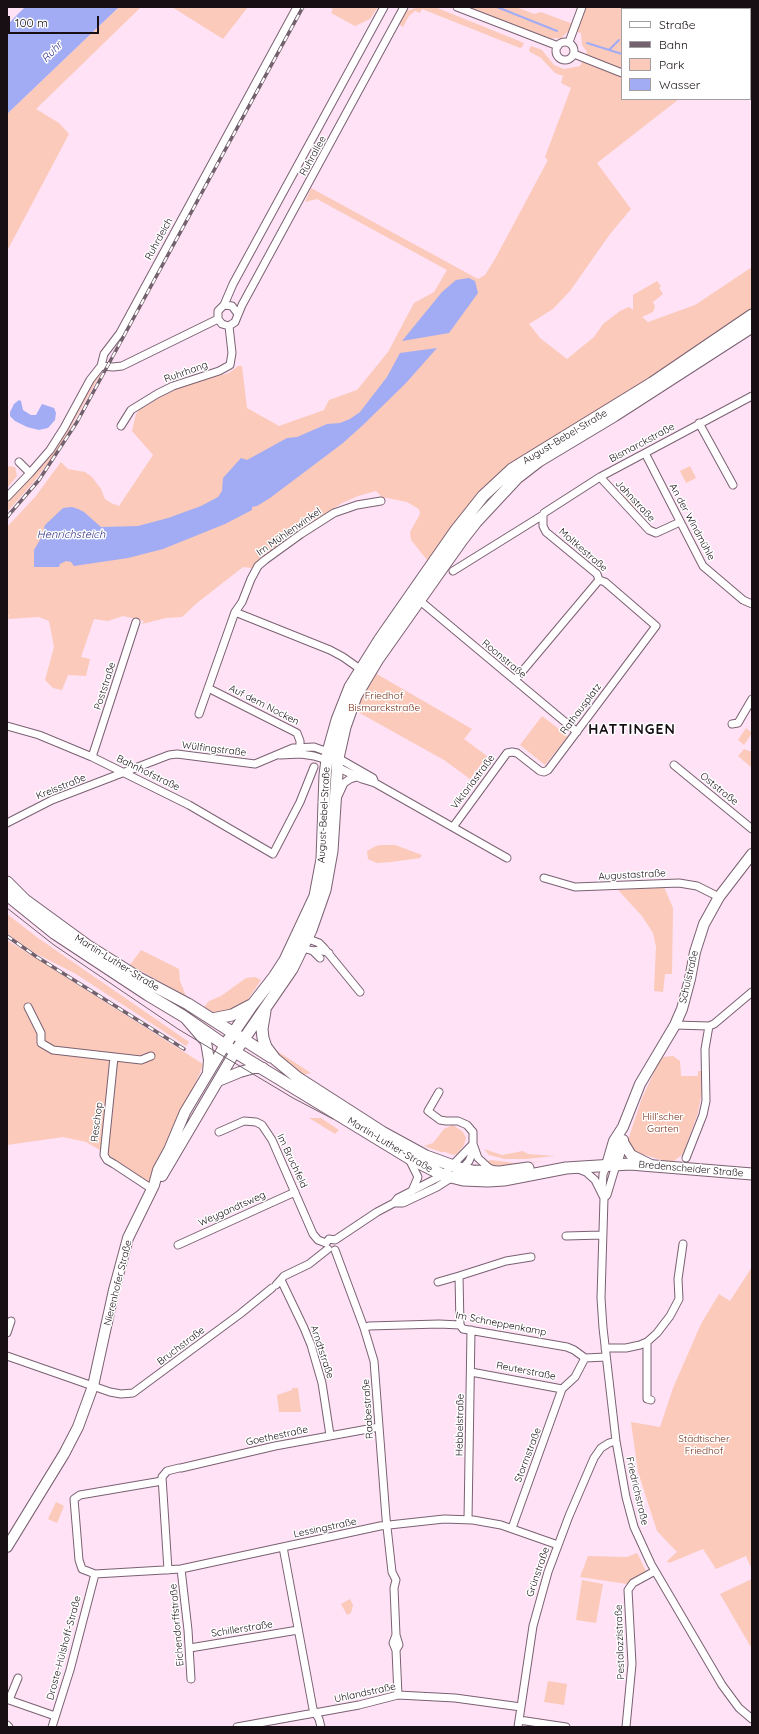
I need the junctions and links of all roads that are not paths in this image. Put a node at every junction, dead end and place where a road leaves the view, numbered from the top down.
1 (296, 7) edge
2 (384, 7) edge
3 (404, 7) edge
4 (457, 7) edge
5 (582, 7) edge
6 (568, 42) junction
7 (558, 46) junction
8 (574, 54) junction
9 (621, 73) edge
10 (224, 305) junction
11 (238, 314) junction
12 (752, 315) edge
13 (218, 319) junction
14 (229, 326) junction
15 (752, 327) edge
16 (101, 366) junction
17 (752, 396) edge
18 (700, 424) junction
19 (121, 426) dead end
20 (645, 453) junction
21 (19, 462) dead end
22 (30, 473) junction
23 (600, 477) junction
24 (733, 485) dead end
25 (7, 497) edge
26 (381, 501) dead end
27 (544, 514) junction
28 (680, 522) junction
29 (453, 571) dead end
30 (599, 580) junction
31 (415, 597) junction
32 (752, 604) edge
33 (235, 612) junction
34 (136, 622) dead end
35 (656, 626) joint
36 (360, 669) junction
37 (514, 680) junction
38 (208, 688) junction
39 (360, 688) junction
40 (752, 699) edge
41 (199, 714) dead end
42 (735, 724) dead end
43 (7, 726) edge
44 (577, 732) junction
45 (300, 751) junction
46 (512, 752) joint
47 (328, 756) junction
48 (92, 757) junction
49 (338, 762) junction
50 (674, 765) dead end
51 (314, 767) dead end
52 (124, 773) junction
53 (358, 777) junction
54 (375, 783) junction
55 (335, 801) junction
56 (7, 823) edge
57 (452, 827) junction
58 (752, 829) edge
59 (752, 854) edge
60 (507, 858) dead end
61 (544, 878) dead end
62 (7, 882) edge
63 (7, 895) edge
64 (719, 897) junction
65 (304, 944) junction
66 (329, 953) junction
67 (320, 958) dead end
68 (360, 992) dead end
69 (752, 992) edge
70 (253, 1004) junction
71 (266, 1006) junction
72 (28, 1007) dead end
73 (183, 1016) junction
74 (212, 1019) junction
75 (674, 1025) junction
76 (709, 1026) junction
77 (233, 1033) junction
78 (243, 1040) junction
79 (225, 1045) junction
80 (235, 1052) junction
81 (151, 1056) dead end
82 (114, 1057) junction
83 (275, 1059) junction
84 (263, 1068) junction
85 (208, 1073) junction
86 (218, 1081) junction
87 (439, 1092) dead end
88 (623, 1127) junction
89 (219, 1132) dead end
90 (623, 1142) junction
91 (474, 1147) junction
92 (408, 1158) junction
93 (686, 1158) dead end
94 (612, 1162) junction
95 (652, 1166) junction
96 (566, 1168) junction
97 (452, 1172) junction
98 (500, 1172) junction
99 (752, 1174) edge
100 (153, 1187) junction
101 (412, 1191) junction
102 (295, 1192) junction
103 (603, 1195) junction
104 (394, 1203) junction
105 (602, 1235) junction
106 (566, 1236) dead end
107 (178, 1244) dead end
108 (683, 1244) dead end
109 (330, 1247) junction
110 (531, 1257) dead end
111 (459, 1276) junction
112 (438, 1282) dead end
113 (276, 1284) junction
114 (11, 1321) dead end
115 (460, 1325) junction
116 (364, 1328) junction
117 (470, 1330) junction
118 (7, 1333) edge
119 (647, 1342) junction
120 (605, 1348) junction
121 (7, 1356) edge
122 (606, 1357) junction
123 (585, 1358) junction
124 (471, 1372) junction
125 (93, 1386) junction
126 (562, 1389) junction
127 (651, 1400) dead end
128 (379, 1427) junction
129 (330, 1435) junction
130 (616, 1441) junction
131 (162, 1481) junction
132 (468, 1520) junction
133 (388, 1525) junction
134 (512, 1528) junction
135 (558, 1545) junction
136 (7, 1547) edge
137 (283, 1547) junction
138 (181, 1569) junction
139 (168, 1570) junction
140 (655, 1571) junction
141 (95, 1574) junction
142 (298, 1630) junction
143 (190, 1648) junction
144 (18, 1678) dead end
145 (191, 1679) dead end
146 (398, 1695) junction
147 (8, 1702) edge
148 (521, 1707) junction
149 (316, 1713) junction
150 (55, 1716) junction
151 (752, 1719) edge
152 (518, 1723) edge
153 (52, 1727) edge
154 (237, 1727) edge
155 (320, 1727) edge
156 (566, 1727) edge
157 (626, 1727) edge

1 - 16 street, Ruhrdeich
2 - 10 street, Ruhrallee
3 - 11 street, Ruhrallee
4 - 7 street
5 - 6 street
6 - 7 street
6 - 8 street
7 - 8 street
8 - 9 street
10 - 11 street
10 - 13 street, Ruhrallee
11 - 14 street, Ruhrallee
12 - 31 main road, August-Bebel-Straße
13 - 14 street
13 - 16 street
14 - 19 street, Ruhrhang
15 - 31 main road, August-Bebel-Straße
16 - 22 street, Ruhrdeich
17 - 18 street, Bismarckstraße
18 - 20 street, Bismarckstraße
18 - 24 street
20 - 23 street, Bismarckstraße
20 - 28 street, An der Windmühle
21 - 22 street
22 - 25 street, Ruhrdeich
23 - 27 street, Bismarckstraße
23 - 28 street, Jahnstraße
26 - 33 street, Im Mühlenwinkel
27 - 29 street, Bismarckstraße
27 - 30 street, Moltkestraße
28 - 32 street, An der Windmühle
30 - 35 street, Moltkestraße
30 - 37 street
31 - 36 main road, August-Bebel-Straße
31 - 37 street, Roonstraße
31 - 39 main road, August-Bebel-Straße
33 - 36 street
33 - 38 street, Im Mühlenwinkel
34 - 48 street, Poststraße
35 - 44 street, Rathausplatz
36 - 39 main road, August-Bebel-Straße
36 - 47 main road, August-Bebel-Straße
37 - 44 street, Roonstraße
38 - 41 street, Im Mühlenwinkel
38 - 45 street, Auf dem Nocken
39 - 49 main road, August-Bebel-Straße
40 - 42 street
43 - 48 street, Bahnhofstraße
44 - 46 street, Rathausplatz
45 - 47 street, Wülfingstraße
45 - 52 street, Wülfingstraße
46 - 57 street, Viktoriastraße
47 - 49 main road, August-Bebel-Straße
47 - 65 main road, August-Bebel-Straße
48 - 52 street, Bahnhofstraße
49 - 53 street
49 - 54 street
49 - 55 main road, August-Bebel-Straße
50 - 58 street, Oststraße
51 - 52 street, Bahnhofstraße
52 - 56 street, Kreisstraße
53 - 54 street
53 - 55 street, August-Bebel-Straße
54 - 57 street
55 - 65 main road, August-Bebel-Straße
57 - 60 street
59 - 64 main road, Schulstraße
61 - 64 street, Augustastraße
62 - 74 main road, Martin-Luther-Straße
63 - 73 main road, Martin-Luther-Straße
64 - 75 main road, Schulstraße
65 - 66 street
65 - 66 street
65 - 67 street
65 - 70 main road, August-Bebel-Straße
65 - 71 main road, August-Bebel-Straße
66 - 68 street
69 - 76 street
70 - 74 main road, August-Bebel-Straße
70 - 77 main road, August-Bebel-Straße
71 - 78 main road, August-Bebel-Straße
71 - 83 main road, Martin-Luther-Straße
72 - 82 street
73 - 79 main road, Martin-Luther-Straße
73 - 85 main road, Martin-Luther-Straße
74 - 77 main road, Martin-Luther-Straße
75 - 76 street
75 - 88 main road, Schulstraße
76 - 93 street
77 - 78 main road, Martin-Luther-Straße
77 - 79 main road
78 - 80 main road
78 - 83 main road, Martin-Luther-Straße
79 - 80 main road, Martin-Luther-Straße
79 - 85 main road, Nierenhofer Straße
80 - 84 main road, Martin-Luther-Straße
80 - 86 main road, Nierenhofer Straße
81 - 82 street
82 - 100 street, Reschop
83 - 97 main road, Martin-Luther-Straße
84 - 86 main road
84 - 92 main road, Martin-Luther-Straße
85 - 100 main road, Nierenhofer Straße
86 - 100 main road, Nierenhofer Straße
87 - 91 street
88 - 90 main road, Schulstraße
88 - 94 main road, Schulstraße
89 - 102 street, Im Bruchfeld
90 - 94 main road, Schulstraße
90 - 95 main road
91 - 97 street
91 - 98 street
92 - 97 main road, Martin-Luther-Straße
92 - 101 street
94 - 95 main road, Bredenscheider Straße
94 - 96 main road, Martin-Luther-Straße
94 - 98 main road, Martin-Luther-Straße
94 - 103 street, Friedrichstraße
95 - 99 main road, Bredenscheider Straße
96 - 97 main road, Martin-Luther-Straße
96 - 103 street
97 - 98 main road, Martin-Luther-Straße
97 - 101 street
97 - 104 street
100 - 125 main road, Nierenhofer Straße
101 - 104 street
102 - 107 street, Weygandtsweg
102 - 109 street, Im Bruchfeld
103 - 105 street, Friedrichstraße
104 - 109 street
105 - 106 street
105 - 120 street, Friedrichstraße
108 - 119 street
109 - 113 street, Bruchstraße
109 - 116 street, Raabestraße
110 - 111 street
111 - 112 street
111 - 115 street
113 - 125 street, Bruchstraße
113 - 129 street, Arndtstraße
114 - 118 street
115 - 116 street, Im Schneppenkamp
115 - 117 street, Im Schneppenkamp
116 - 128 street, Raabestraße
117 - 123 street, Im Schneppenkamp
117 - 124 street, Hebbelstraße
119 - 120 street
119 - 127 street
120 - 122 street, Friedrichstraße
121 - 125 street
122 - 123 street
122 - 130 street, Friedrichstraße
123 - 126 street, Reuterstraße
124 - 126 street, Reuterstraße
124 - 132 street, Hebbelstraße
125 - 136 main road, Nierenhofer Straße
126 - 134 street, Stormstraße
128 - 129 street, Goethestraße
128 - 133 street, Raabestraße
129 - 131 street, Goethestraße
130 - 135 street, Grünstraße
130 - 140 street, Friedrichstraße
131 - 139 street
131 - 141 street
132 - 133 street, Lessingstraße
132 - 134 street, Lessingstraße
133 - 137 street, Lessingstraße
133 - 146 street, Raabestraße
134 - 135 street, Lessingstraße
135 - 148 street, Grünstraße
137 - 138 street, Lessingstraße
137 - 142 street
138 - 139 street, Lessingstraße
138 - 143 street, Eichendorffstraße
139 - 141 street, Lessingstraße
140 - 151 street, Friedrichstraße
140 - 157 street, Pestalozzistraße
141 - 150 street, Droste-Hülshoff-Straße
142 - 143 street, Schillerstraße
142 - 149 street
143 - 145 street, Eichendorffstraße
144 - 147 street
146 - 148 street, Uhlandstraße
146 - 149 street, Uhlandstraße
147 - 150 street
148 - 152 street, Grünstraße
149 - 154 street, Uhlandstraße
149 - 155 street
150 - 153 street, Droste-Hülshoff-Straße
152 - 156 street

